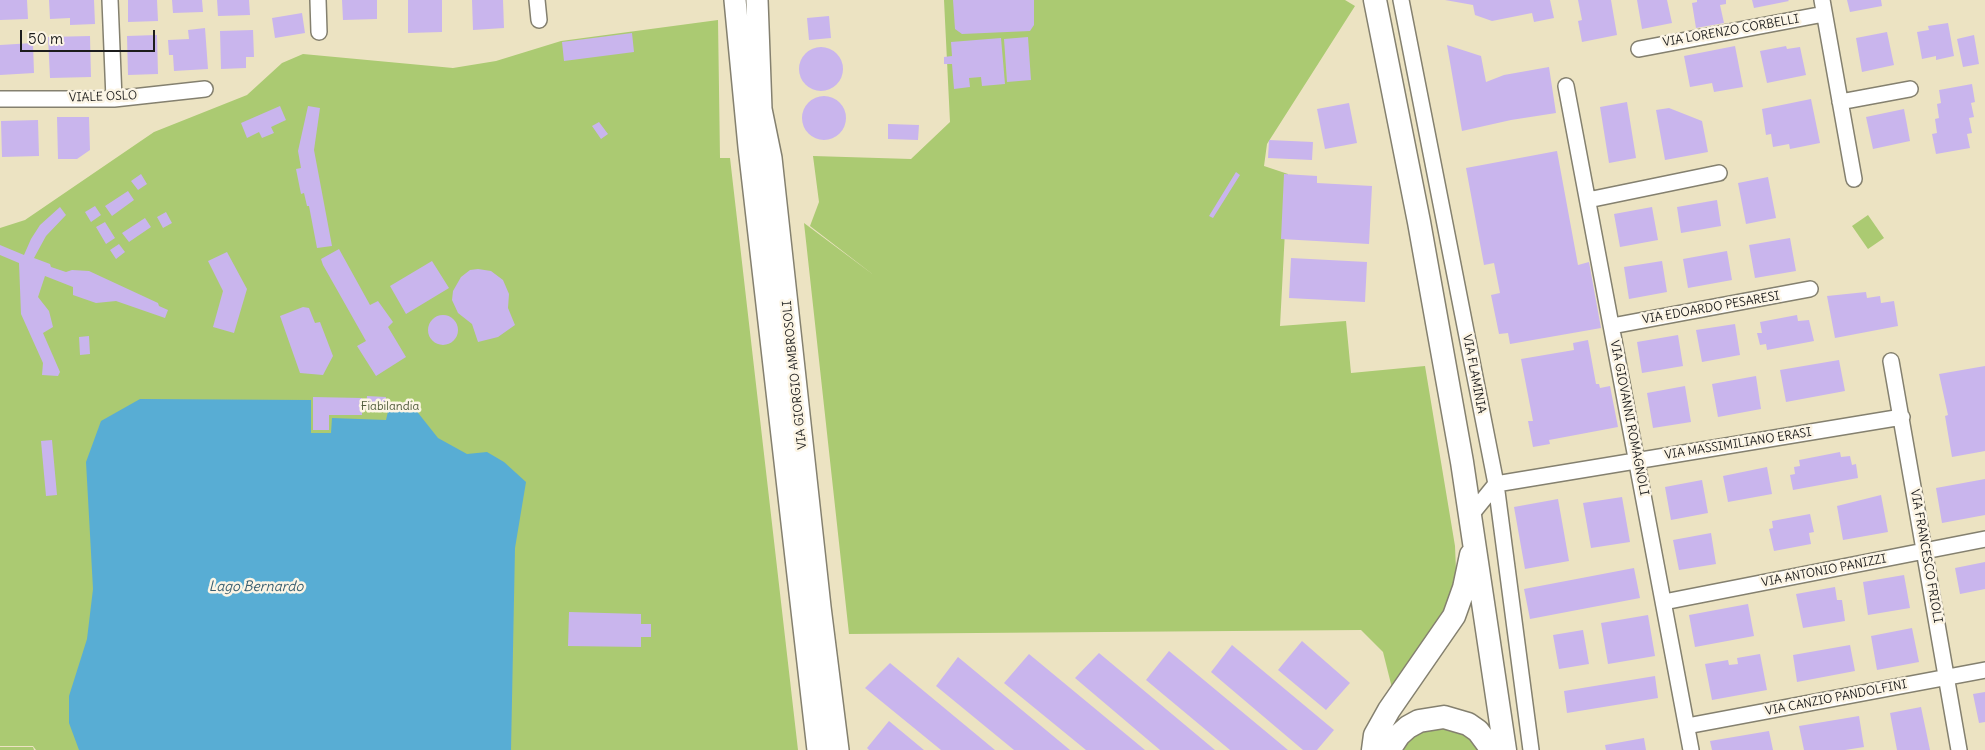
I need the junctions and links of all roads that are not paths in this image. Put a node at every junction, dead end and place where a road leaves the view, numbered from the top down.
1 (110, 0) edge
2 (318, 0) edge
3 (538, 0) edge
4 (735, 0) edge
5 (757, 0) edge
6 (1376, 0) edge
7 (1401, 0) edge
8 (1823, 7) edge
9 (539, 20) dead end
10 (319, 32) dead end
11 (1638, 48) dead end
12 (1566, 86) dead end
13 (205, 89) dead end
14 (1910, 89) dead end
15 (0, 99) edge
16 (114, 99) junction
17 (1840, 102) junction
18 (1719, 173) dead end
19 (1854, 179) dead end
20 (1588, 200) junction
21 (1810, 289) dead end
22 (1612, 326) junction
23 (1891, 362) dead end
24 (1902, 417) junction
25 (1637, 461) junction
26 (1496, 484) junction
27 (1470, 516) junction
28 (1985, 539) edge
29 (1474, 542) junction
30 (1925, 551) junction
31 (1664, 602) junction
32 (1985, 670) edge
33 (1947, 678) junction
34 (1687, 726) junction
35 (818, 750) edge
36 (838, 750) edge
37 (1373, 750) edge
38 (1389, 750) edge
39 (1492, 750) edge
40 (1505, 750) edge
41 (1531, 750) edge
42 (1692, 750) edge
43 (1959, 750) edge

1 - 16 street
2 - 10 street
3 - 9 street
4 - 35 main road, VIA GIORGIO AMBROSOLI
5 - 36 main road, VIA GIORGIO AMBROSOLI
6 - 27 main road
7 - 26 street, VIA FLAMINIA
8 - 11 street, VIA LORENZO CORBELLI
8 - 17 street
12 - 20 street, VIA GIOVANNI ROMAGNOLI
13 - 16 street, VIALE OSLO
14 - 17 street
15 - 16 street, VIALE OSLO
17 - 19 street
18 - 20 street
20 - 22 street, VIA GIOVANNI ROMAGNOLI
21 - 22 street, VIA EDOARDO PESARESI
22 - 25 street, VIA GIOVANNI ROMAGNOLI
23 - 24 street, VIA FRANCESCO FRIOLI
24 - 25 street, VIA MASSIMILIANO ERASI
24 - 30 street, VIA FRANCESCO FRIOLI
25 - 26 street, VIA MASSIMILIANO ERASI
25 - 31 street, VIA GIOVANNI ROMAGNOLI
26 - 27 street
26 - 41 street, VIA FLAMINIA
27 - 29 main road
28 - 30 street, VIA ANTONIO PANIZZI
29 - 37 main road
29 - 40 main road
30 - 31 street, VIA ANTONIO PANIZZI
30 - 33 street, VIA FRANCESCO FRIOLI
31 - 34 street, VIA GIOVANNI ROMAGNOLI
32 - 33 street, VIA CANZIO PANDOLFINI
33 - 34 street, VIA CANZIO PANDOLFINI
33 - 43 street, VIA FRANCESCO FRIOLI
34 - 42 street, VIA GIOVANNI ROMAGNOLI
38 - 39 main road

